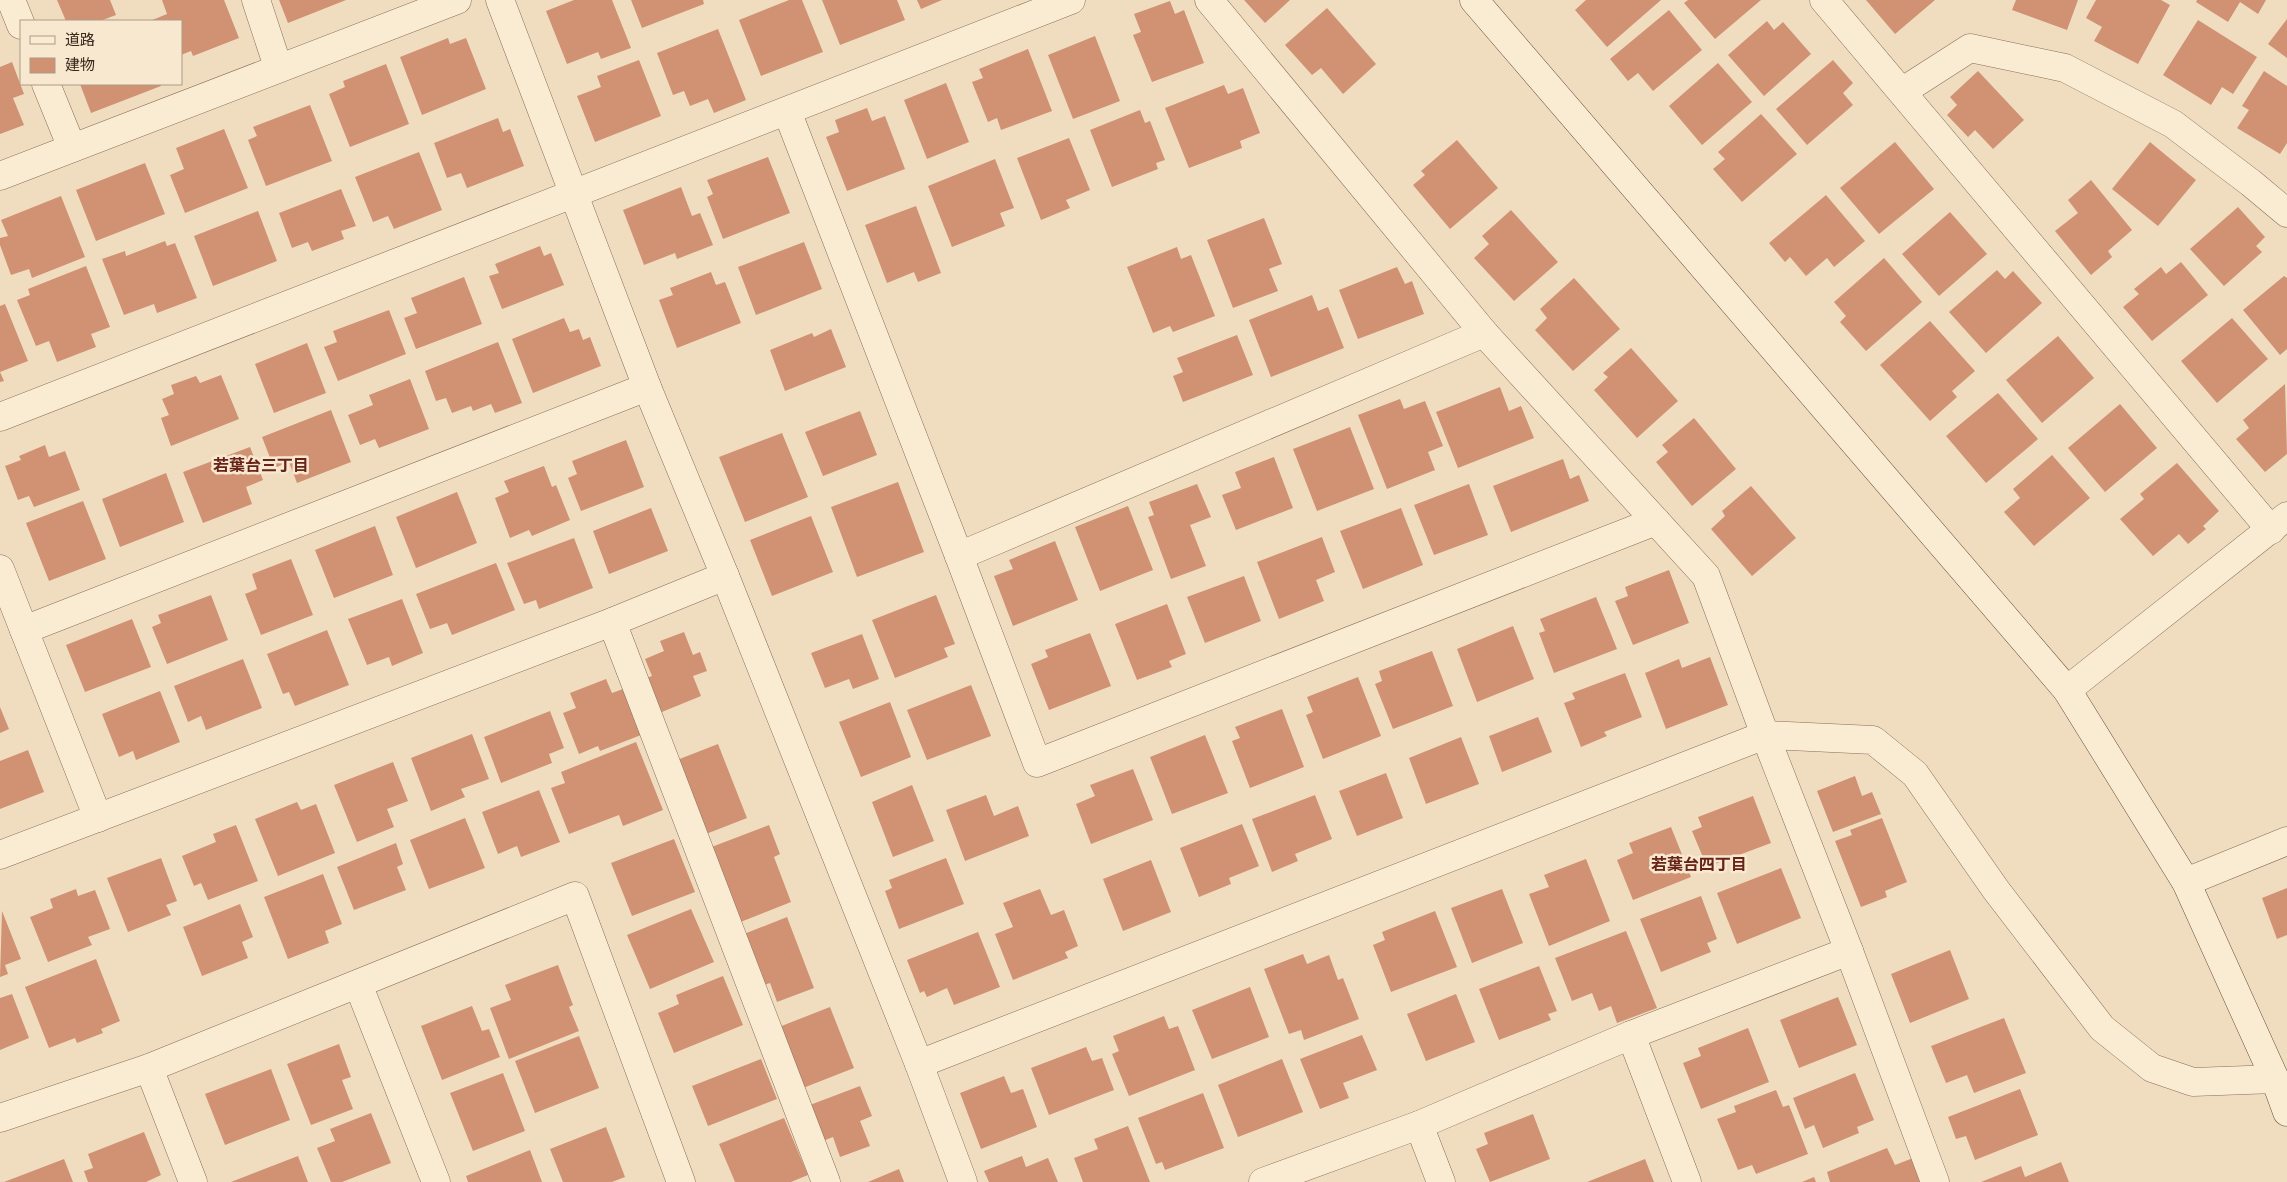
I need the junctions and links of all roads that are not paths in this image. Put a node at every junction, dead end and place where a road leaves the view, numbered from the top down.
1 (11, 0) edge
2 (256, 0) edge
3 (457, 0) edge
4 (500, 0) edge
5 (1071, 0) edge
6 (1209, 0) edge
7 (1474, 0) edge
8 (1824, 0) edge
9 (20, 22) edge
10 (278, 67) junction
11 (46, 85) edge
12 (1903, 91) junction
13 (787, 111) junction
14 (72, 148) junction
15 (0, 176) edge
16 (573, 194) junction
17 (2287, 213) edge
18 (1484, 333) junction
19 (647, 387) junction
20 (0, 417) edge
21 (1656, 521) junction
22 (2279, 523) edge
23 (959, 556) junction
24 (0, 569) edge
25 (725, 576) junction
26 (612, 622) junction
27 (24, 630) junction
28 (2067, 690) junction
29 (1765, 735) junction
30 (98, 818) junction
31 (2287, 841) edge
32 (0, 855) edge
33 (2186, 882) junction
34 (1849, 950) junction
35 (358, 984) junction
36 (1631, 1035) junction
37 (919, 1064) junction
38 (149, 1068) junction
39 (2275, 1078) junction
40 (2287, 1112) edge
41 (0, 1118) edge
42 (1419, 1125) junction
43 (193, 1182) edge
44 (436, 1182) edge
45 (681, 1182) edge
46 (826, 1182) edge
47 (963, 1182) edge
48 (1263, 1182) edge
49 (1441, 1182) edge
50 (1687, 1182) edge
51 (1935, 1182) edge

1 - 9 street
2 - 10 street
3 - 10 street
4 - 16 street
5 - 13 street
6 - 18 street
7 - 28 street
8 - 12 street
10 - 14 street
11 - 14 street
12 - 17 street
12 - 22 street
13 - 16 street
13 - 23 street
14 - 15 street
16 - 19 street
16 - 20 street
18 - 21 street
18 - 23 street
19 - 25 street
19 - 27 street
21 - 23 street
21 - 29 street
22 - 28 street
24 - 27 street
25 - 26 street
25 - 37 street
26 - 30 street
26 - 46 street
27 - 30 street
28 - 33 street
29 - 34 street
29 - 37 street
29 - 39 street
30 - 32 street
31 - 33 street
33 - 39 street
34 - 36 street
34 - 51 street
35 - 38 street
35 - 44 street
35 - 45 street
36 - 42 street
36 - 50 street
37 - 47 street
38 - 41 street
38 - 43 street
39 - 40 street
42 - 48 street
42 - 49 street

